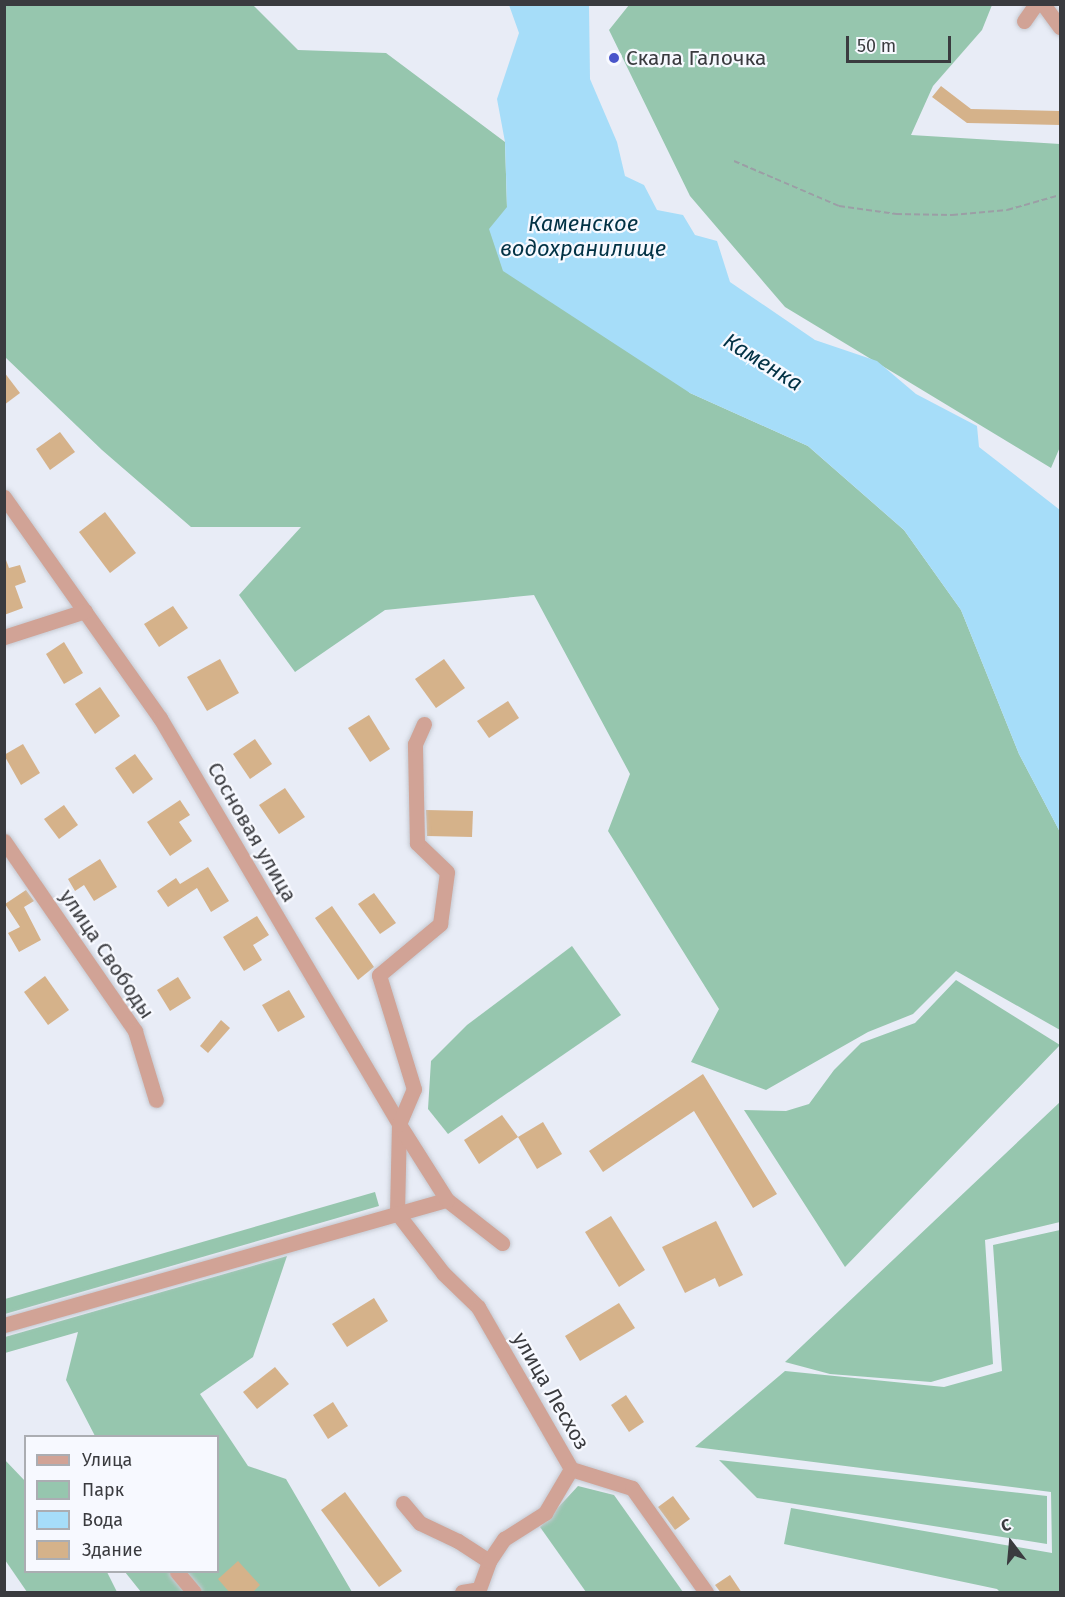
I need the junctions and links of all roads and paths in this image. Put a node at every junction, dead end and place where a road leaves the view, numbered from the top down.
1 (1036, 4) edge
2 (1042, 4) edge
3 (1024, 21) dead end
4 (1060, 27) edge
5 (734, 161) dead end
6 (1060, 195) edge
7 (4, 496) edge
8 (85, 611) junction
9 (4, 637) edge
10 (424, 724) dead end
11 (4, 841) edge
12 (156, 1100) dead end
13 (399, 1124) junction
14 (447, 1200) junction
15 (398, 1213) junction
16 (502, 1243) dead end
17 (4, 1325) edge
18 (572, 1469) junction
19 (403, 1503) dead end
20 (489, 1561) junction
21 (178, 1573) edge
22 (480, 1591) edge
23 (194, 1593) edge
24 (462, 1593) edge
25 (706, 1593) edge

1 - 3 street
2 - 4 street
5 - 6 path
7 - 8 street, Сосновая улица
8 - 9 street
8 - 13 street, Сосновая улица
10 - 13 street
11 - 12 street, улица Свободы
13 - 14 street, Сосновая улица
13 - 15 street
14 - 15 street
14 - 16 street, Сосновая улица
15 - 17 street
15 - 18 street, улица Лесхоз
18 - 20 street
18 - 25 street, улица Лесхоз
19 - 20 street
20 - 22 street
21 - 23 street
22 - 24 street

